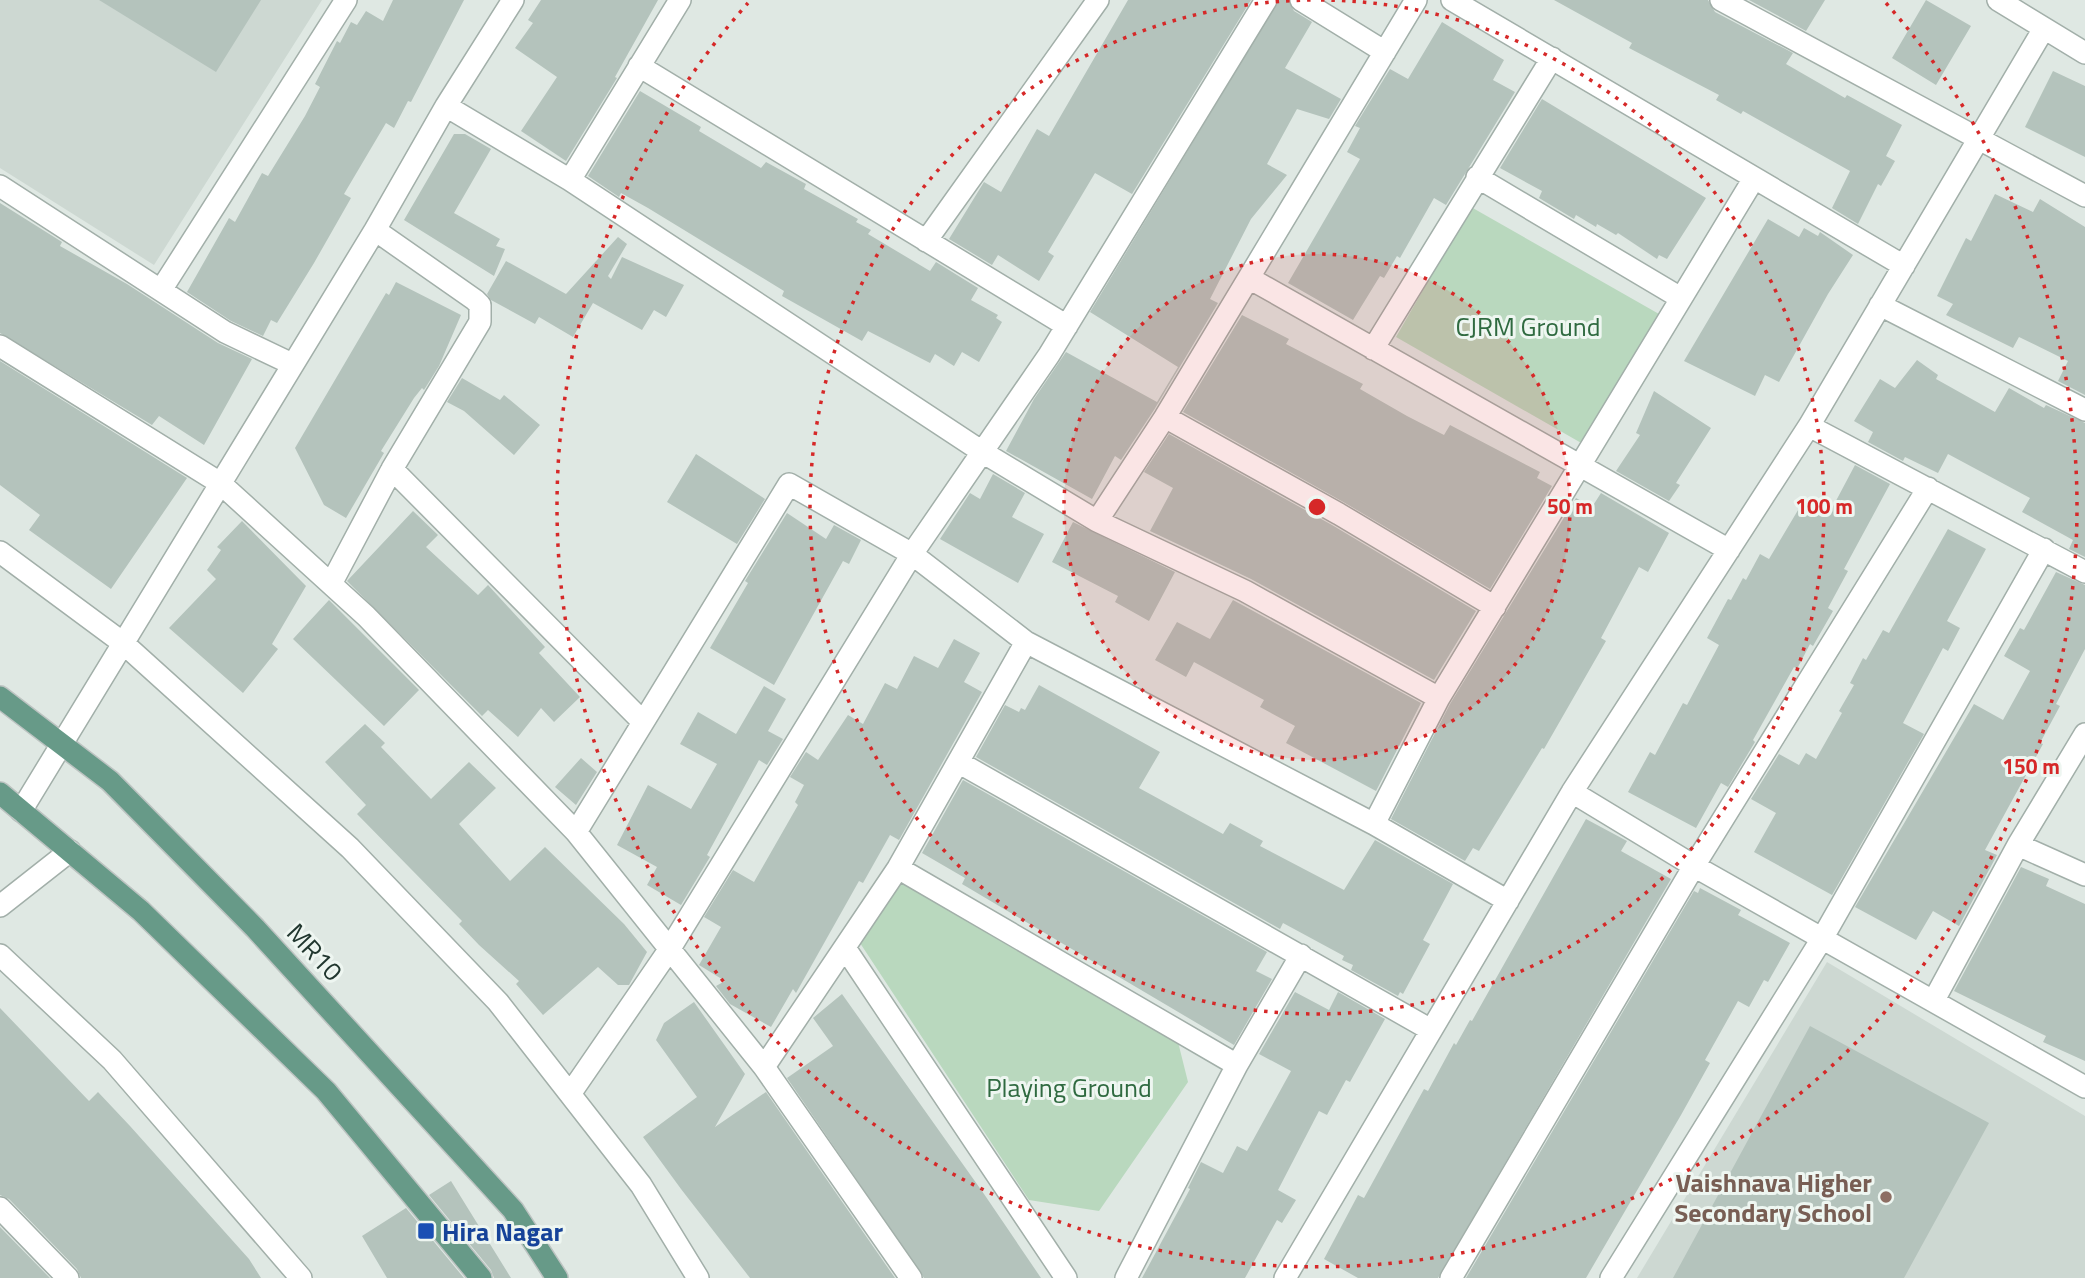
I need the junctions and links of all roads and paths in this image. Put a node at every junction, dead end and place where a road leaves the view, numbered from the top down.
1 (346, 0) edge
2 (513, 0) edge
3 (680, 0) edge
4 (1098, 0) edge
5 (1266, 0) edge
6 (1301, 0) edge
7 (1416, 0) edge
8 (1452, 0) edge
9 (1721, 0) edge
10 (1998, 0) edge
11 (2018, 7) edge
12 (2043, 30) junction
13 (1385, 52) junction
14 (2085, 53) edge
15 (1552, 58) junction
16 (639, 66) junction
17 (446, 106) junction
18 (1978, 140) junction
19 (1477, 177) junction
20 (570, 180) junction
21 (1753, 180) junction
22 (0, 186) edge
23 (2085, 196) edge
24 (375, 230) junction
25 (926, 242) junction
26 (1903, 266) junction
27 (1249, 278) junction
28 (161, 290) junction
29 (1679, 298) junction
30 (1880, 305) junction
31 (1067, 326) junction
32 (0, 346) edge
33 (1373, 349) junction
34 (292, 364) junction
35 (2085, 410) edge
36 (1165, 417) junction
37 (1808, 426) junction
38 (984, 453) junction
39 (1577, 466) junction
40 (392, 469) junction
41 (220, 483) junction
42 (1928, 488) junction
43 (1097, 521) junction
44 (2044, 549) junction
45 (1729, 550) junction
46 (0, 552) edge
47 (912, 554) junction
48 (2085, 572) edge
49 (331, 584) junction
50 (1495, 607) junction
51 (1026, 642) junction
52 (123, 643) junction
53 (0, 697) edge
54 (1439, 698) junction
55 (643, 722) junction
56 (2085, 734) edge
57 (61, 741) junction
58 (958, 762) junction
59 (1572, 792) junction
60 (0, 793) edge
61 (21, 811) junction
62 (1374, 824) junction
63 (576, 832) junction
64 (2018, 845) junction
65 (70, 851) junction
66 (1694, 866) junction
67 (898, 868) junction
68 (2085, 875) edge
69 (1508, 901) junction
70 (0, 906) edge
71 (1823, 937) junction
72 (845, 948) junction
73 (669, 950) junction
74 (0, 955) edge
75 (1301, 955) junction
76 (1934, 1000) junction
77 (1431, 1030) junction
78 (1237, 1065) junction
79 (764, 1067) junction
80 (2085, 1087) edge
81 (570, 1094) junction
82 (0, 1208) edge
83 (68, 1278) edge
84 (301, 1278) edge
85 (481, 1278) edge
86 (557, 1278) edge
87 (698, 1278) edge
88 (911, 1278) edge
89 (1066, 1278) edge
90 (1126, 1278) edge
91 (1284, 1278) edge
92 (1451, 1278) edge
93 (1611, 1278) edge

1 - 28 street
2 - 17 street
3 - 16 street
4 - 25 street
5 - 31 street
6 - 13 street
7 - 13 street
8 - 15 street
9 - 18 street
10 - 11 street
11 - 12 street
12 - 14 street
12 - 18 street
13 - 27 street
15 - 19 street
15 - 21 street
16 - 20 street
16 - 25 street
17 - 20 street
17 - 24 street
18 - 23 street
18 - 26 street
19 - 29 street
19 - 33 street
20 - 38 street
21 - 26 street
21 - 29 street
22 - 28 street
24 - 34 street
24 - 40 street
25 - 31 street
26 - 30 street
27 - 33 street
27 - 36 street
28 - 34 street
29 - 39 street
30 - 35 street
30 - 37 street
31 - 38 street
32 - 41 street
33 - 39 street
34 - 41 street
36 - 43 street
36 - 50 street
37 - 42 street
37 - 45 street
38 - 43 street
38 - 47 street
39 - 45 street
39 - 50 street
40 - 49 street
40 - 55 street
41 - 49 street
41 - 52 street
42 - 44 street
42 - 66 street
43 - 54 street
44 - 48 street
44 - 71 street
45 - 59 street
46 - 52 street
47 - 51 street
47 - 55 street
47 - 73 street
49 - 63 street
50 - 54 street
51 - 58 street
51 - 62 street
52 - 57 street
52 - 81 street
53 - 57 main road, MR10
54 - 62 street
55 - 63 street
56 - 64 street
57 - 61 street
57 - 86 main road, MR10
58 - 67 street
58 - 75 street
59 - 66 street
59 - 69 street
60 - 61 main road
61 - 65 main road
62 - 69 street
63 - 73 street
64 - 68 street
64 - 76 street
65 - 70 street
65 - 85 main road
66 - 71 street
66 - 92 street
67 - 72 street
67 - 78 street
69 - 77 street
71 - 76 street
71 - 93 street
72 - 79 street
72 - 89 street
73 - 79 street
73 - 81 street
74 - 84 street
75 - 77 street
75 - 78 street
76 - 80 street
77 - 91 street
78 - 90 street
79 - 88 street
81 - 87 street
82 - 83 street

